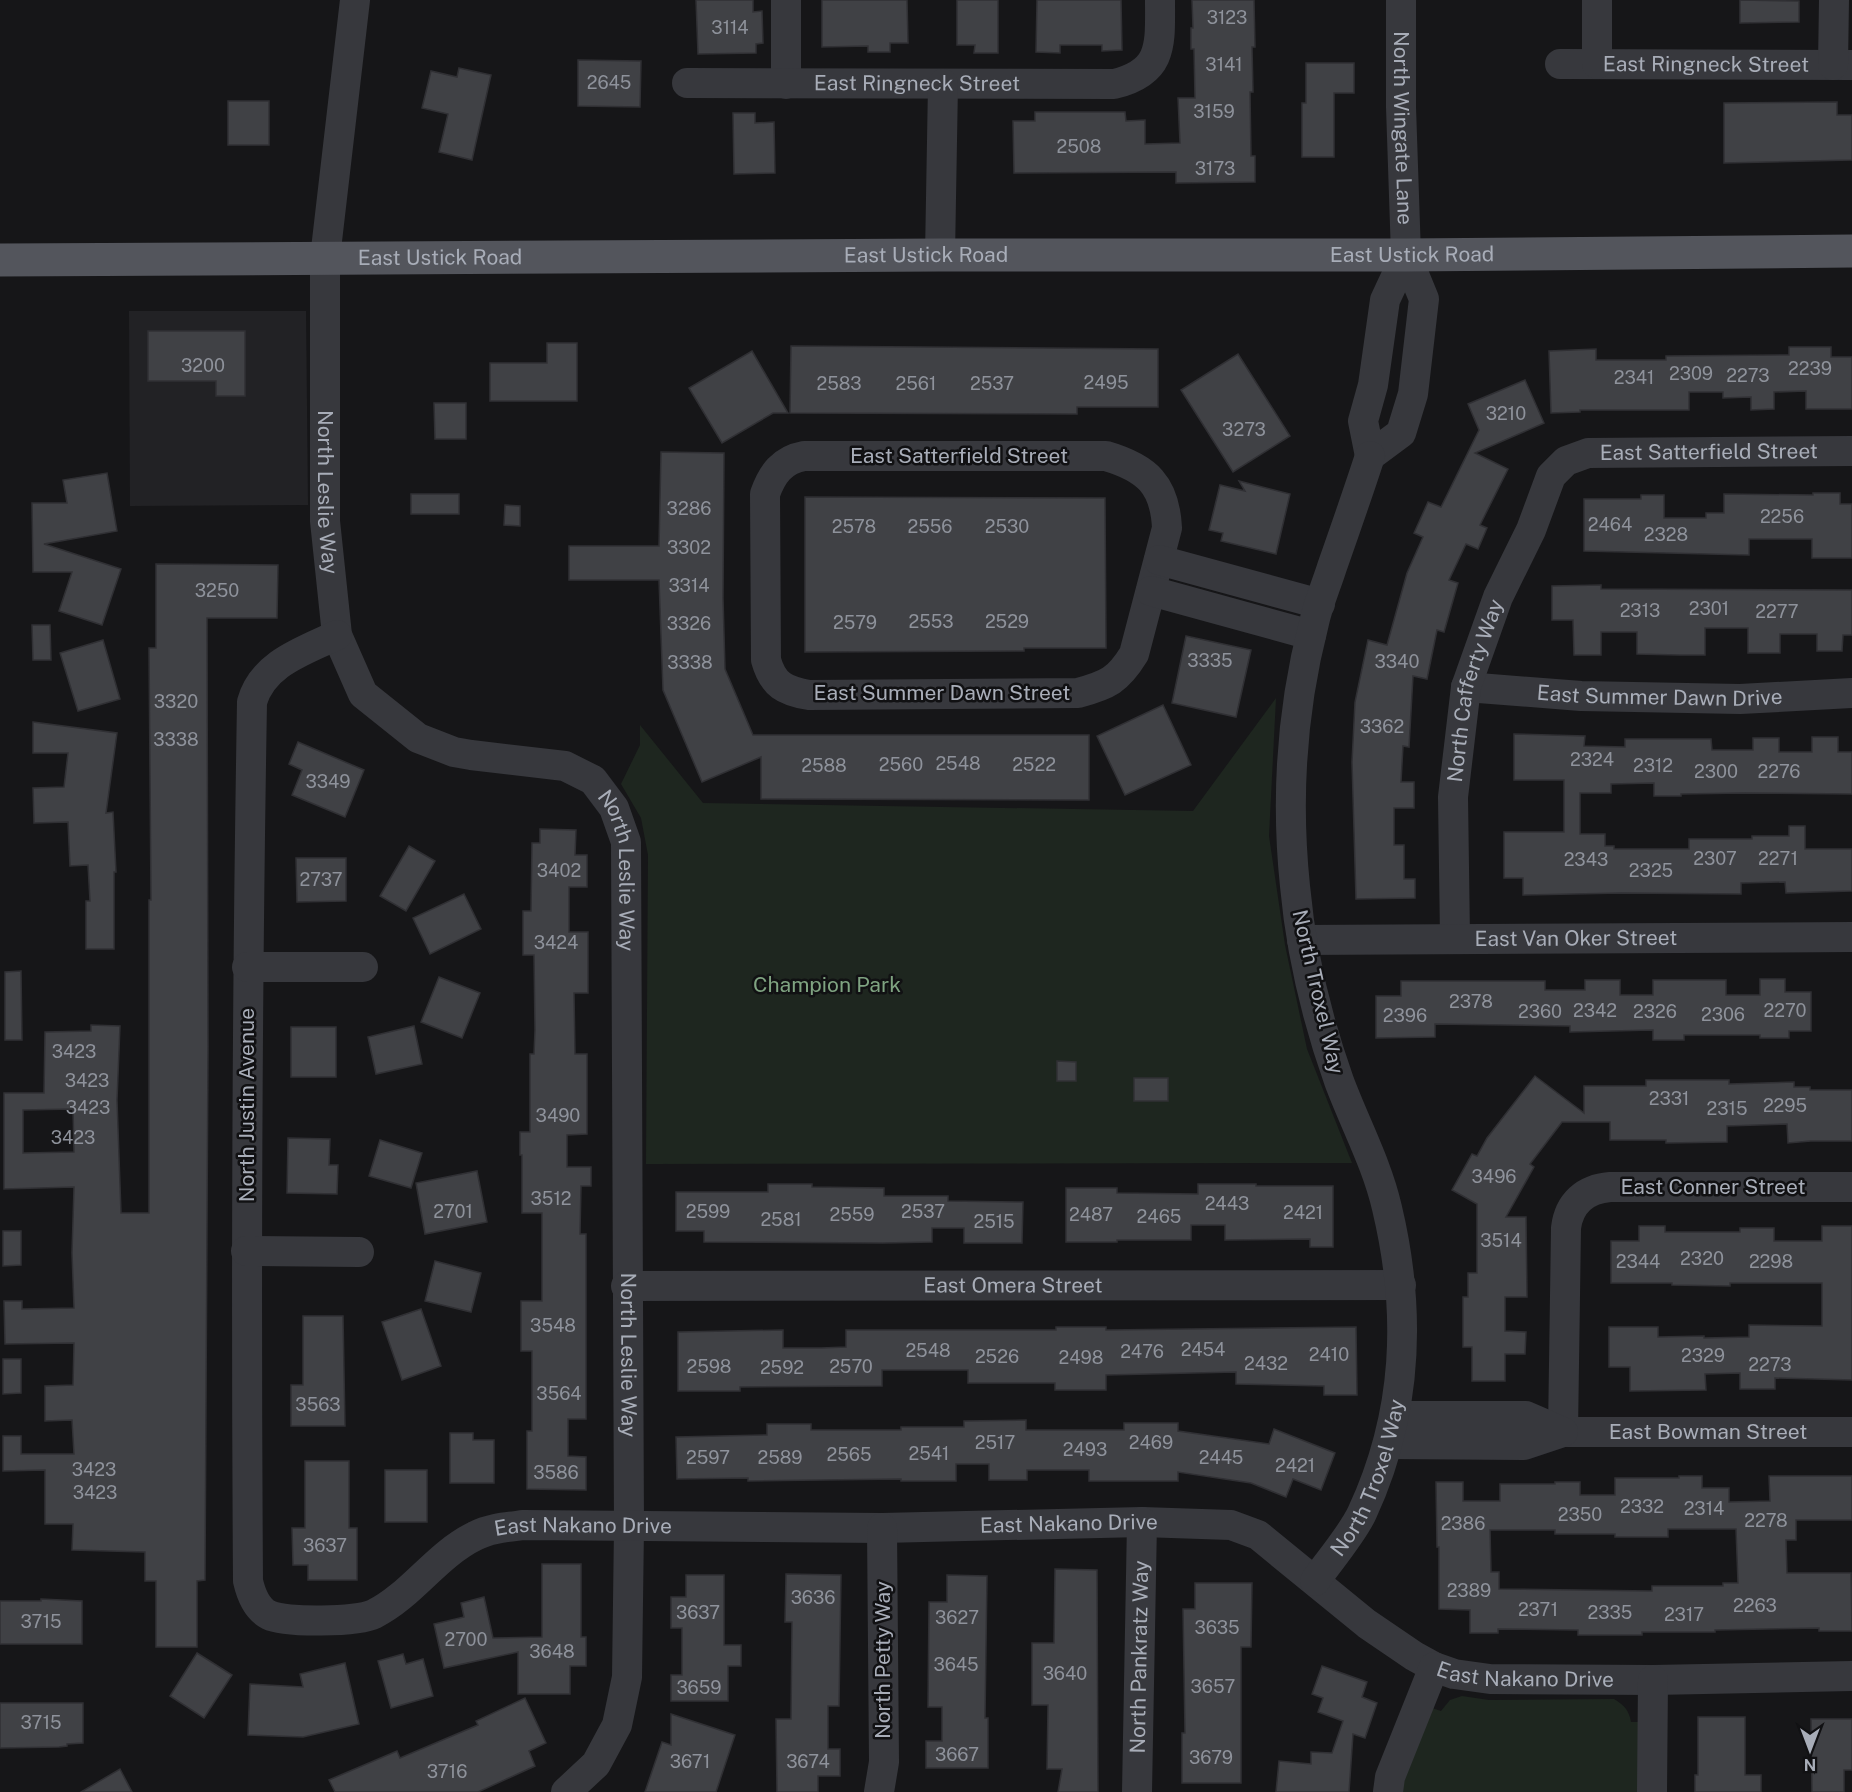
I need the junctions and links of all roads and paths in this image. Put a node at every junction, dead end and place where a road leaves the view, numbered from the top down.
1 (355, 0) edge
2 (786, 0) edge
3 (1160, 0) edge
4 (1401, 0) edge
5 (1597, 0) edge
6 (1834, 0) edge
7 (1560, 64) dead end
8 (1597, 64) junction
9 (1843, 65) edge
10 (687, 84) dead end
11 (786, 84) junction
12 (942, 84) junction
13 (1852, 251) edge
14 (940, 255) junction
15 (1406, 255) junction
16 (325, 258) junction
17 (0, 260) edge
18 (1852, 452) edge
19 (1370, 456) junction
20 (1566, 460) joint
21 (1159, 560) junction
22 (1151, 591) junction
23 (1320, 604) junction
24 (337, 635) junction
25 (1311, 635) junction
26 (776, 682) joint
27 (1466, 687) junction
28 (1852, 693) edge
29 (1852, 937) edge
30 (1455, 939) junction
31 (1302, 940) junction
32 (248, 967) junction
33 (363, 967) dead end
34 (1852, 1187) edge
35 (246, 1251) junction
36 (359, 1252) dead end
37 (1401, 1285) junction
38 (626, 1286) junction
39 (1392, 1430) junction
40 (1563, 1432) junction
41 (1852, 1432) edge
42 (1142, 1522) junction
43 (629, 1527) junction
44 (882, 1528) junction
45 (1315, 1581) junction
46 (268, 1615) joint
47 (1434, 1667) junction
48 (1852, 1676) edge
49 (1653, 1680) junction
50 (566, 1792) edge
51 (879, 1792) edge
52 (1137, 1792) edge
53 (1388, 1792) edge
54 (1652, 1792) edge

1 - 16 street, North Leslie Way
2 - 11 street
3 - 12 street, East Ringneck Street
4 - 15 street, North Wingate Lane
5 - 8 street
6 - 9 street
7 - 8 street, East Ringneck Street
8 - 9 street, East Ringneck Street
10 - 11 street, East Ringneck Street
11 - 12 street, East Ringneck Street
12 - 14 street
13 - 15 main road, East Ustick Road
14 - 15 main road, East Ustick Road
14 - 16 main road, East Ustick Road
15 - 19 street, North Troxel Way
15 - 19 street
16 - 17 main road, East Ustick Road
16 - 24 street, North Leslie Way
18 - 20 street, East Satterfield Street
19 - 23 street, North Troxel Way
20 - 27 street, North Cafferty Way
21 - 22 street
21 - 23 street
21 - 26 street, East Satterfield Street
22 - 25 street
22 - 26 street, East Summer Dawn Street
23 - 25 street, North Troxel Way
24 - 32 street, North Justin Avenue
24 - 38 street, North Leslie Way
25 - 31 street, North Troxel Way
27 - 28 street, East Summer Dawn Drive
27 - 30 street, North Cafferty Way
29 - 30 street, East Van Oker Street
30 - 31 street, East Van Oker Street
31 - 37 street, North Troxel Way
32 - 33 street
32 - 35 street, North Justin Avenue
34 - 40 street, East Conner Street
35 - 36 street
35 - 46 street, North Justin Avenue
37 - 38 street, East Omera Street
37 - 39 street, North Troxel Way
38 - 43 street, North Leslie Way
39 - 40 street, East Bowman Street
39 - 45 street, North Troxel Way
40 - 41 street, East Bowman Street
42 - 44 street, East Nakano Drive
42 - 45 street, East Nakano Drive
42 - 52 street, North Pankratz Way
43 - 44 street, East Nakano Drive
43 - 46 street, East Nakano Drive
43 - 50 street, North Leslie Way
44 - 51 street, North Petty Way
45 - 47 street, East Nakano Drive
47 - 49 street, East Nakano Drive
47 - 53 street
48 - 49 street, East Nakano Drive
49 - 54 street

